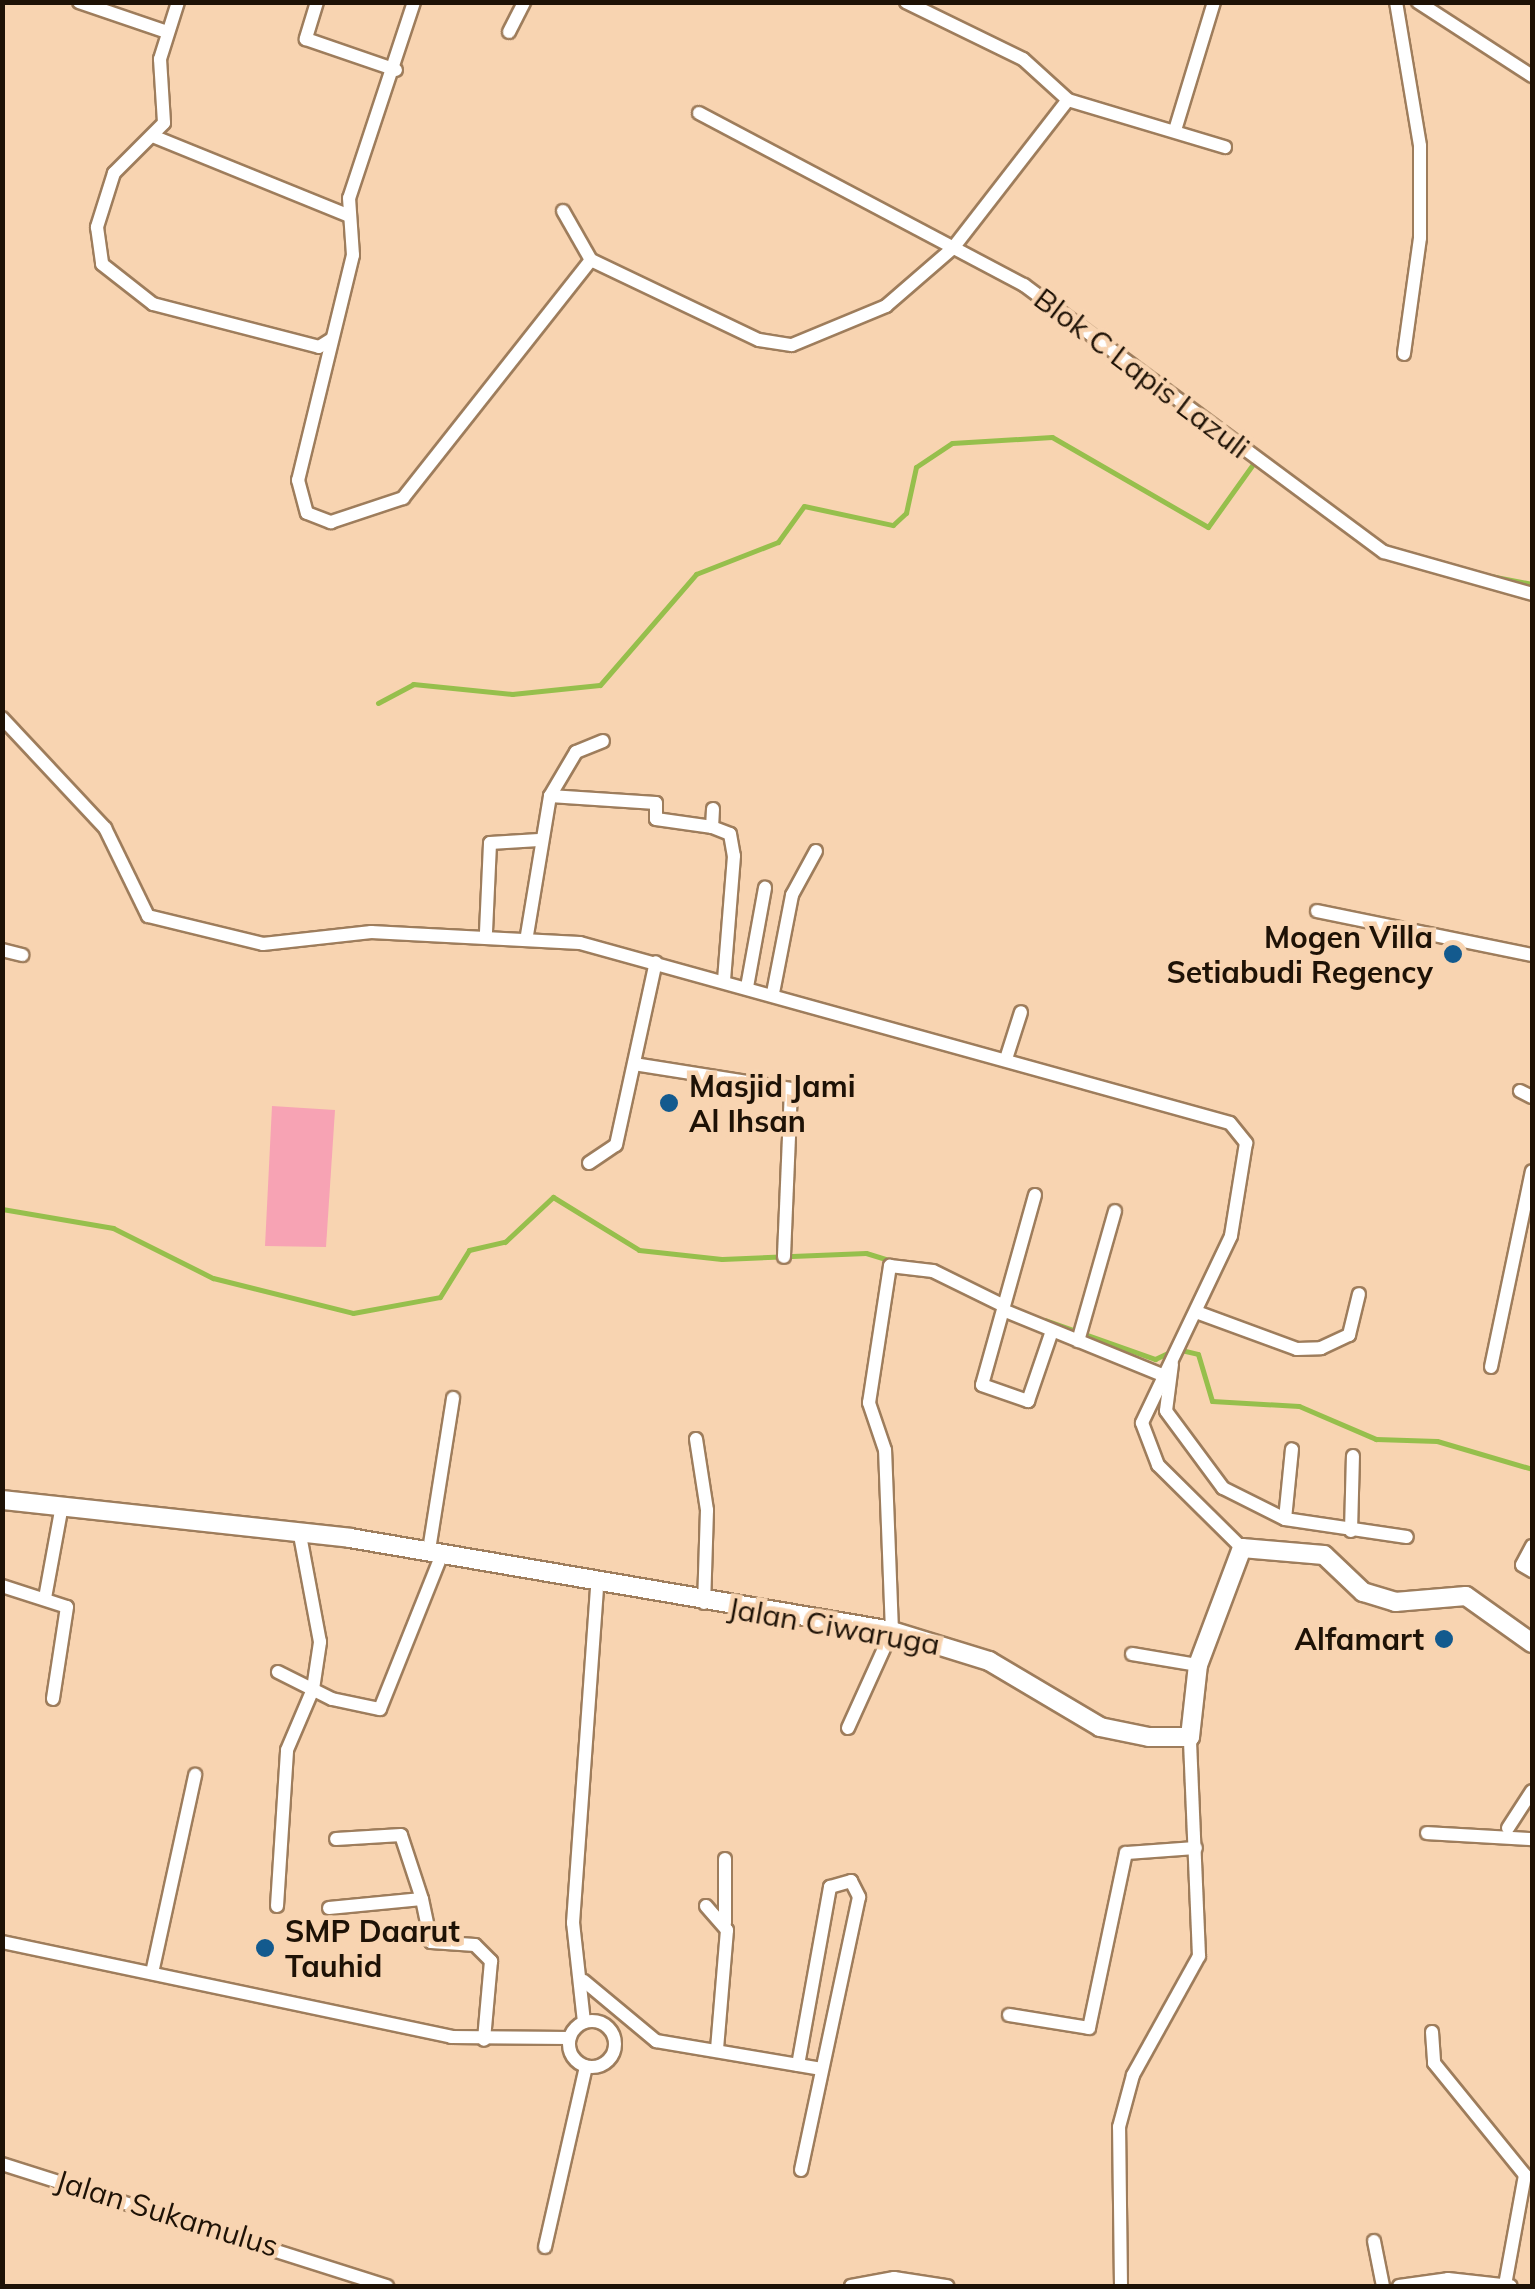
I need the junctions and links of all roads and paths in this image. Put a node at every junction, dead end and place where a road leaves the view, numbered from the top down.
1 (79, 2) edge
2 (178, 2) edge
3 (317, 2) edge
4 (414, 2) edge
5 (524, 2) edge
6 (906, 2) edge
7 (1214, 2) edge
8 (1396, 2) edge
9 (1418, 2) edge
10 (167, 32) junction
11 (508, 32) dead end
12 (396, 70) junction
13 (1532, 76) edge
14 (1068, 100) junction
15 (698, 113) dead end
16 (1176, 127) junction
17 (155, 137) junction
18 (1224, 148) dead end
19 (564, 211) dead end
20 (347, 214) junction
21 (953, 248) junction
22 (591, 260) junction
23 (332, 339) junction
24 (1404, 354) dead end
25 (1532, 594) edge
26 (2, 718) edge
27 (603, 741) dead end
28 (550, 796) junction
29 (713, 809) dead end
30 (712, 828) junction
31 (539, 840) junction
32 (816, 851) dead end
33 (765, 888) dead end
34 (1317, 911) dead end
35 (486, 932) junction
36 (527, 935) junction
37 (2, 950) edge
38 (1532, 954) edge
39 (22, 955) dead end
40 (656, 962) junction
41 (724, 980) junction
42 (747, 986) junction
43 (774, 993) junction
44 (1021, 1012) dead end
45 (1006, 1059) junction
46 (634, 1064) junction
47 (589, 1163) dead end
48 (1532, 1170) edge
49 (1035, 1195) dead end
50 (1115, 1212) dead end
51 (784, 1257) dead end
52 (1359, 1294) dead end
53 (1004, 1308) junction
54 (1199, 1314) junction
55 (1052, 1331) junction
56 (1078, 1341) junction
57 (1172, 1356) junction
58 (1491, 1367) dead end
59 (1162, 1375) junction
60 (453, 1398) dead end
61 (696, 1439) dead end
62 (1292, 1450) dead end
63 (1352, 1456) dead end
64 (2, 1500) edge
65 (62, 1505) junction
66 (1285, 1518) junction
67 (1351, 1531) junction
68 (300, 1535) junction
69 (1407, 1537) dead end
70 (1532, 1546) edge
71 (1242, 1548) junction
72 (436, 1552) junction
73 (1532, 1572) edge
74 (2, 1586) edge
75 (597, 1586) junction
76 (44, 1598) junction
77 (704, 1602) junction
78 (892, 1631) junction
79 (1532, 1643) edge
80 (1132, 1654) dead end
81 (1198, 1666) junction
82 (278, 1672) dead end
83 (313, 1689) junction
84 (53, 1699) dead end
85 (848, 1728) dead end
86 (1190, 1737) junction
87 (195, 1775) dead end
88 (1532, 1791) edge
89 (1508, 1828) dead end
90 (1427, 1834) dead end
91 (336, 1839) dead end
92 (1532, 1839) edge
93 (1196, 1848) junction
94 (725, 1858) dead end
95 (422, 1899) junction
96 (277, 1906) dead end
97 (706, 1906) dead end
98 (330, 1908) dead end
99 (724, 1923) junction
100 (2, 1942) edge
101 (152, 1973) junction
102 (584, 1980) junction
103 (1009, 2015) dead end
104 (584, 2022) junction
105 (1432, 2032) dead end
106 (569, 2038) junction
107 (484, 2040) junction
108 (717, 2050) junction
109 (798, 2064) junction
110 (586, 2067) junction
111 (822, 2069) junction
112 (2, 2164) edge
113 (801, 2170) dead end
114 (1374, 2241) dead end
115 (545, 2247) dead end
116 (1505, 2285) edge
117 (387, 2286) edge
118 (851, 2286) edge
119 (947, 2286) edge
120 (1121, 2286) edge
121 (1383, 2286) edge
122 (1399, 2286) edge
123 (1513, 2286) edge

1 - 10 street
2 - 10 street
3 - 12 street
4 - 12 street
5 - 11 street
6 - 14 street
7 - 16 street
8 - 24 street
9 - 13 street
10 - 17 street
12 - 20 street
14 - 16 street
14 - 21 street
15 - 21 street, Blok C Lapis Lazuli
16 - 18 street
17 - 20 street
17 - 23 street
19 - 22 street
20 - 23 street
21 - 22 street
21 - 25 street, Blok C Lapis Lazuli
22 - 23 street
26 - 35 street
27 - 28 street
28 - 30 street
28 - 31 street
29 - 30 street
30 - 41 street
31 - 35 street
31 - 36 street
32 - 43 street
33 - 42 street
34 - 38 street
35 - 36 street
36 - 40 street
37 - 39 street
40 - 41 street
40 - 46 street
41 - 42 street
42 - 43 street
43 - 45 street
44 - 45 street
45 - 54 street
46 - 47 street
46 - 51 street
48 - 58 street
49 - 53 street
50 - 56 street
52 - 54 street
53 - 55 street
53 - 55 street
53 - 78 street
54 - 57 street
55 - 56 street
56 - 59 street
57 - 59 street
57 - 66 street
59 - 71 street
60 - 72 street
61 - 77 street
62 - 66 street
63 - 67 street
64 - 65 street, Jalan Ciwaruga
65 - 68 street, Jalan Ciwaruga
65 - 76 street
66 - 67 street
67 - 69 street
68 - 72 street, Jalan Ciwaruga
68 - 83 street
70 - 73 street
71 - 79 street
71 - 81 street
72 - 75 street, Jalan Ciwaruga
72 - 83 street
74 - 76 street
75 - 77 street, Jalan Ciwaruga
75 - 102 street
76 - 84 street
77 - 78 street, Jalan Ciwaruga
78 - 85 street
78 - 86 street, Jalan Ciwaruga
80 - 81 street
81 - 86 street
82 - 83 street
83 - 96 street
86 - 93 street
87 - 101 street
88 - 89 street
90 - 92 street
91 - 95 street
93 - 103 street
93 - 120 street
94 - 99 street
95 - 98 street
95 - 107 street
97 - 99 street
99 - 108 street
100 - 101 street
101 - 107 street
102 - 104 street
102 - 108 street
104 - 106 street
104 - 110 street
105 - 116 street
106 - 107 street
106 - 110 street
108 - 109 street
109 - 111 street
109 - 111 street
110 - 115 street
111 - 113 street
112 - 117 street, Jalan Sukamulus
114 - 121 street
116 - 122 street
116 - 123 street
118 - 119 street

